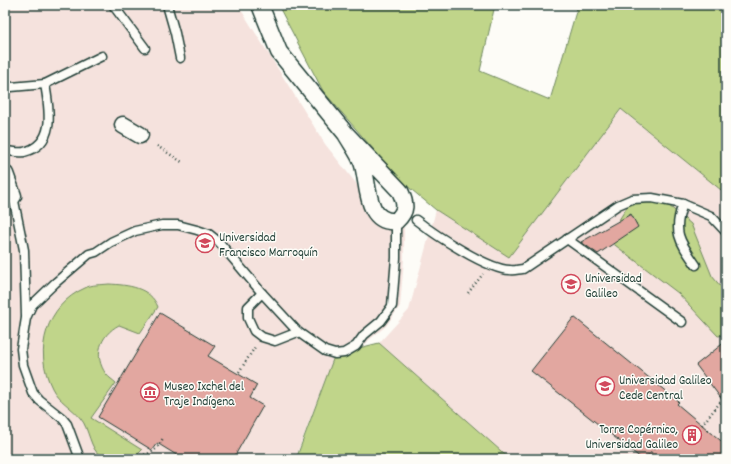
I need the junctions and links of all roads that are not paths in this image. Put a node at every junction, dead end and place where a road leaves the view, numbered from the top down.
1 (114, 5) edge
2 (167, 5) edge
3 (260, 5) edge
4 (145, 48) dead end
5 (102, 56) dead end
6 (180, 58) dead end
7 (45, 84) junction
8 (5, 86) edge
9 (124, 126) dead end
10 (346, 134) junction
11 (140, 135) dead end
12 (5, 151) edge
13 (5, 174) edge
14 (13, 196) joint
15 (683, 204) junction
16 (416, 220) dead end
17 (396, 221) junction
18 (726, 232) edge
19 (567, 239) junction
20 (696, 265) dead end
21 (262, 293) junction
22 (26, 318) junction
23 (682, 322) dead end
24 (298, 332) junction
25 (80, 459) edge

1 - 4 lane
2 - 6 lane
3 - 10 street
5 - 7 lane
7 - 8 lane
7 - 12 lane
9 - 11 street
10 - 17 street
10 - 17 street
13 - 14 street
14 - 22 lane
15 - 18 lane
15 - 19 lane
15 - 20 lane
16 - 19 lane
17 - 24 lane
19 - 23 lane
21 - 22 lane
21 - 24 lane
21 - 24 lane
22 - 25 lane

